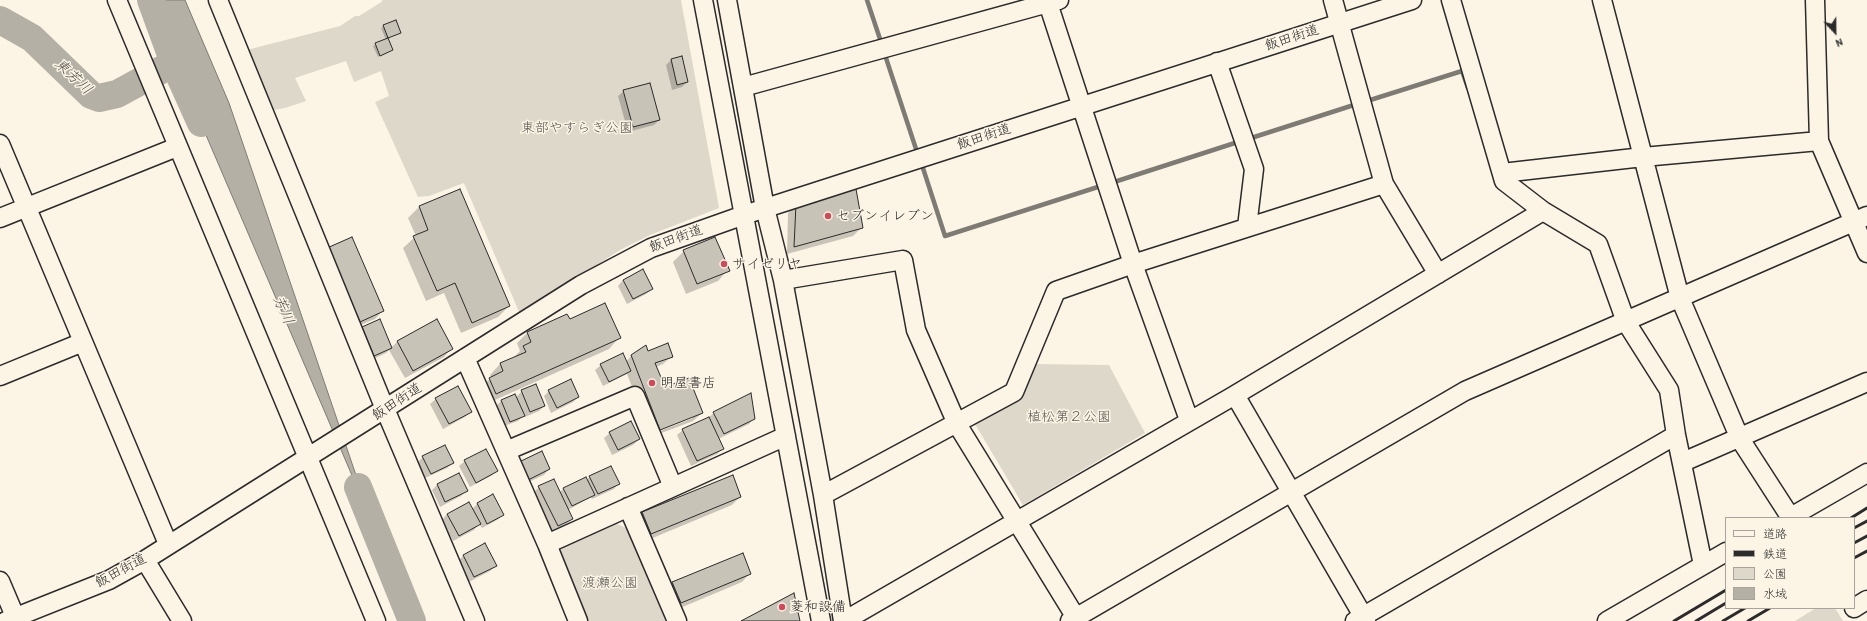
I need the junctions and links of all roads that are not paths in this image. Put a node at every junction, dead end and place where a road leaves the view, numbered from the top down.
1 (117, 0) edge
2 (218, 0) edge
3 (703, 0) edge
4 (727, 0) edge
5 (1333, 0) edge
6 (1412, 0) edge
7 (1451, 0) edge
8 (1602, 0) edge
9 (1815, 0) edge
10 (1052, 1) edge
11 (1340, 23) junction
12 (1217, 62) junction
13 (743, 87) junction
14 (1082, 106) junction
15 (1819, 141) junction
16 (0, 144) edge
17 (177, 147) junction
18 (1642, 157) junction
19 (1502, 173) junction
20 (1384, 184) junction
21 (27, 207) junction
22 (765, 208) junction
23 (1544, 211) junction
24 (744, 215) junction
25 (0, 218) edge
26 (1860, 218) edge
27 (1248, 227) junction
28 (1867, 253) edge
29 (1133, 264) junction
30 (1438, 274) junction
31 (783, 280) junction
32 (1680, 298) junction
33 (1626, 322) junction
34 (83, 342) junction
35 (465, 358) junction
36 (0, 376) edge
37 (1867, 382) edge
38 (1235, 395) junction
39 (386, 409) junction
40 (1189, 420) junction
41 (957, 424) junction
42 (1676, 435) junction
43 (786, 436) junction
44 (1740, 439) junction
45 (506, 451) junction
46 (308, 457) junction
47 (1683, 462) junction
48 (1867, 473) edge
49 (673, 487) junction
50 (1290, 492) junction
51 (823, 495) junction
52 (628, 507) junction
53 (1789, 517) edge
54 (1792, 517) edge
55 (1016, 521) junction
56 (168, 544) junction
57 (547, 544) junction
58 (1725, 553) edge
59 (145, 560) junction
60 (1703, 565) junction
61 (0, 581) edge
62 (1867, 600) edge
63 (1855, 608) edge
64 (13, 620) edge
65 (1075, 620) edge
66 (1362, 620) edge
67 (182, 621) edge
68 (376, 621) edge
69 (475, 621) edge
70 (578, 621) edge
71 (677, 621) edge
72 (821, 621) edge
73 (843, 621) edge
74 (1607, 621) edge

1 - 17 street
2 - 39 street
3 - 24 street
4 - 13 street
5 - 11 street
6 - 11 street, 飯田街道
7 - 19 street
8 - 18 street
9 - 15 street
10 - 13 street
10 - 14 street
11 - 12 street, 飯田街道
11 - 20 street
12 - 14 street, 飯田街道
12 - 27 street
13 - 22 street
14 - 22 street, 飯田街道
14 - 29 street
15 - 18 street
15 - 26 street
16 - 21 street
17 - 21 street
17 - 46 street
18 - 19 street
18 - 32 street
19 - 23 street
20 - 27 street
20 - 30 street
21 - 25 street
21 - 34 street
22 - 24 street, 飯田街道
22 - 31 street
23 - 30 street
23 - 33 street
24 - 35 street, 飯田街道
24 - 43 street
26 - 28 street
26 - 32 street
27 - 29 street
29 - 40 street
29 - 41 street
30 - 38 street
31 - 41 street
31 - 51 street
32 - 33 street
32 - 44 street
33 - 42 street
33 - 50 street
34 - 36 street
34 - 56 street
35 - 39 street, 飯田街道
35 - 45 street
37 - 44 street
38 - 40 street
38 - 50 street
39 - 46 street, 飯田街道
39 - 69 street
40 - 55 street
41 - 51 street
41 - 55 street
42 - 47 street
42 - 66 street
43 - 49 street
43 - 72 street
44 - 47 street
44 - 53 street
45 - 49 street
45 - 57 street
46 - 56 street, 飯田街道
46 - 68 street
47 - 60 street
48 - 54 street
49 - 52 street
50 - 65 street
50 - 66 street
51 - 73 street
52 - 57 street
52 - 71 street
55 - 65 street
55 - 73 street
56 - 59 street, 飯田街道
57 - 70 street
58 - 60 street
59 - 64 street, 飯田街道
59 - 67 street
60 - 74 street
61 - 64 street
62 - 63 street

